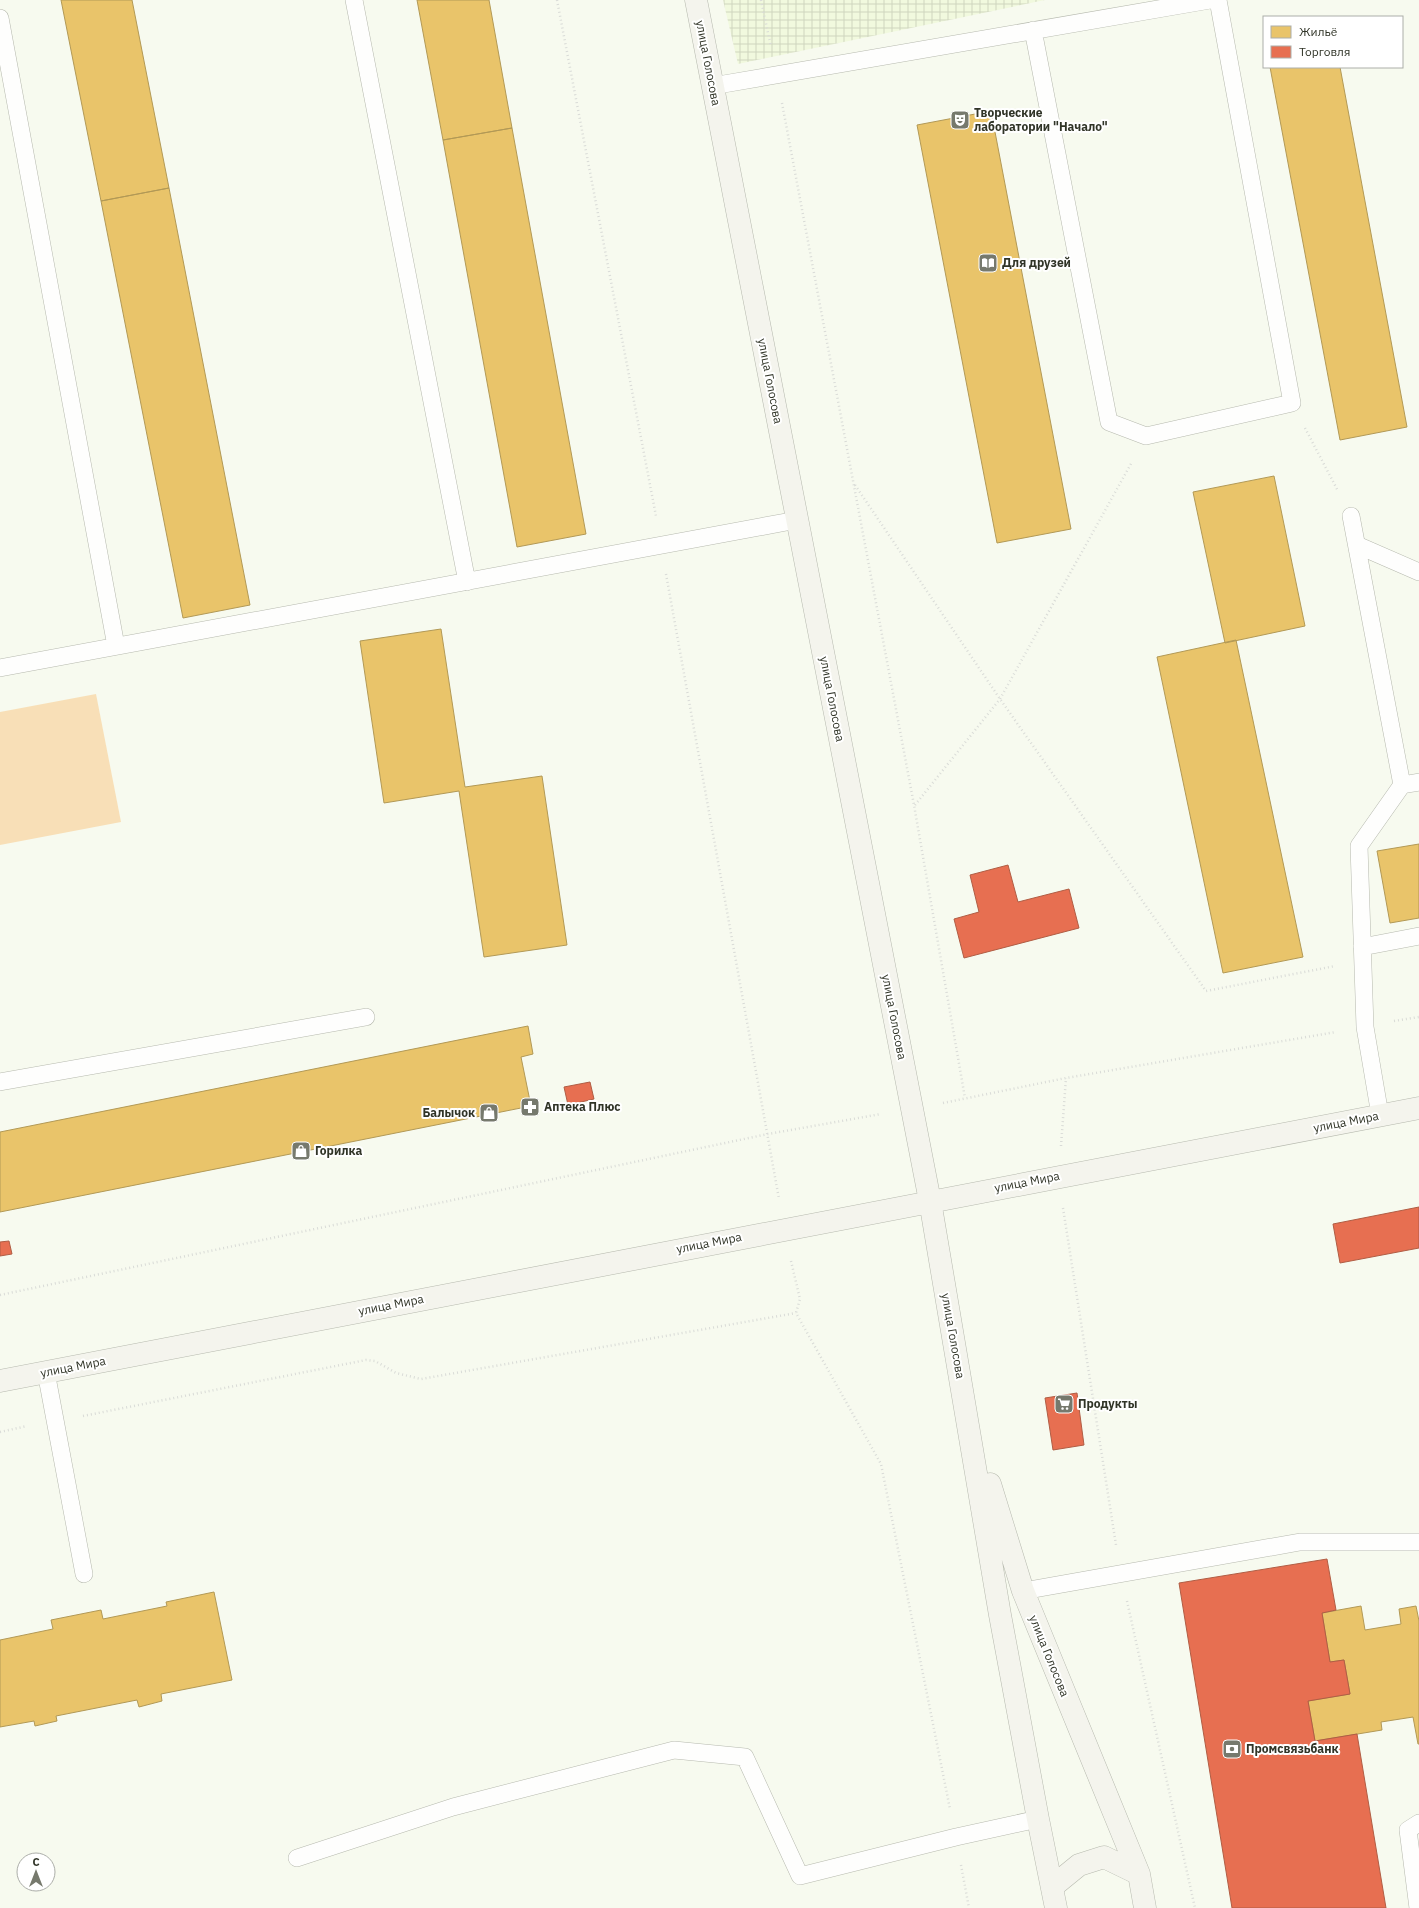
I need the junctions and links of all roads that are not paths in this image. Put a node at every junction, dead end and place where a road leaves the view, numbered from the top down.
1 (354, 0) edge
2 (696, 0) edge
3 (1210, 0) edge
4 (1218, 0) edge
5 (0, 18) edge
6 (1033, 30) junction
7 (712, 86) junction
8 (1351, 516) road end
9 (797, 520) junction
10 (1357, 545) junction
11 (1419, 572) edge
12 (467, 582) junction
13 (116, 646) junction
14 (0, 668) edge
15 (1411, 783) edge
16 (1419, 936) edge
17 (1363, 954) junction
18 (366, 1017) dead end
19 (0, 1082) edge
20 (1419, 1108) edge
21 (1380, 1115) junction
22 (930, 1201) junction
23 (46, 1372) junction
24 (0, 1381) edge
25 (963, 1400) junction
26 (1419, 1542) edge
27 (84, 1574) dead end
28 (1023, 1591) junction
29 (1038, 1820) junction
30 (1419, 1822) edge
31 (297, 1858) dead end
32 (1138, 1874) junction
33 (1054, 1898) edge
34 (1145, 1908) edge
35 (1418, 1908) edge

1 - 12 lane
2 - 7 main road, улица Голосова
3 - 6 lane
4 - 6 lane
5 - 13 lane
6 - 7 lane
7 - 9 main road, улица Голосова
8 - 10 lane
9 - 12 lane
9 - 22 main road, улица Голосова
10 - 11 lane
10 - 15 lane
12 - 13 lane
13 - 14 lane
15 - 17 lane
16 - 17 lane
17 - 21 lane
18 - 19 lane
20 - 21 main road, улица Мира
21 - 22 main road, улица Мира
22 - 23 main road, улица Мира
22 - 25 main road, улица Голосова
23 - 24 main road, улица Мира
23 - 27 lane
25 - 28 main road, улица Голосова
25 - 29 main road, улица Голосова
26 - 28 lane
28 - 32 main road, улица Голосова
29 - 31 lane
29 - 33 main road, улица Голосова
30 - 35 lane
32 - 33 main road
32 - 34 main road, улица Голосова

